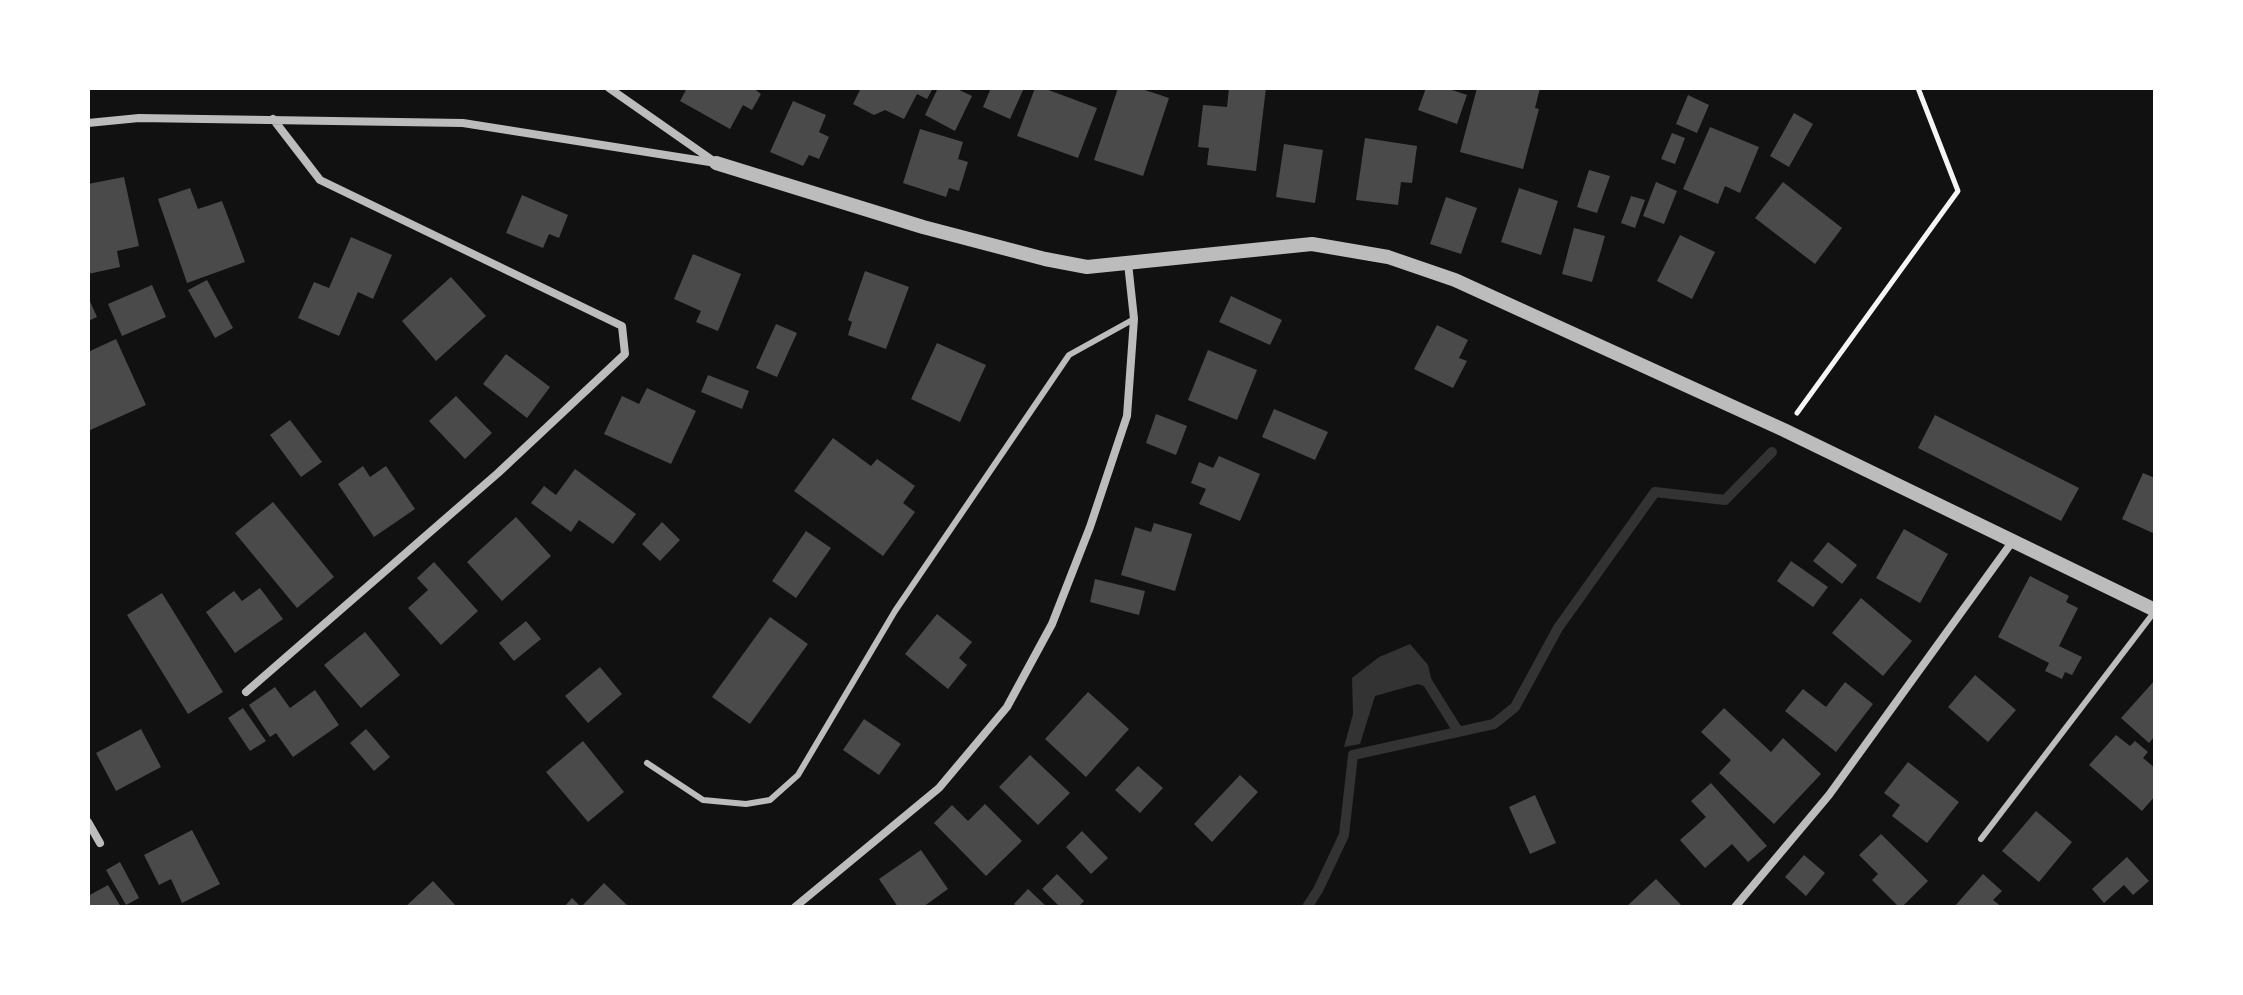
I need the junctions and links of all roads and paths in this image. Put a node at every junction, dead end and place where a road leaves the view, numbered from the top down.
1 (609, 88) edge
2 (1918, 88) edge
3 (273, 119) junction
4 (88, 123) edge
5 (716, 163) junction
6 (1128, 263) junction
7 (1134, 319) junction
8 (1784, 430) junction
9 (2012, 542) junction
10 (2155, 610) edge
11 (246, 692) dead end
12 (647, 763) dead end
13 (88, 822) edge
14 (1981, 839) dead end
15 (100, 843) dead end
16 (795, 907) edge
17 (1735, 907) edge

1 - 5 street
2 - 8 path
3 - 4 street
3 - 5 street
3 - 11 street
5 - 6 street
6 - 7 street
6 - 8 street
7 - 12 lane
7 - 16 street
8 - 9 street
9 - 10 street
9 - 17 street
10 - 14 lane
13 - 15 street

